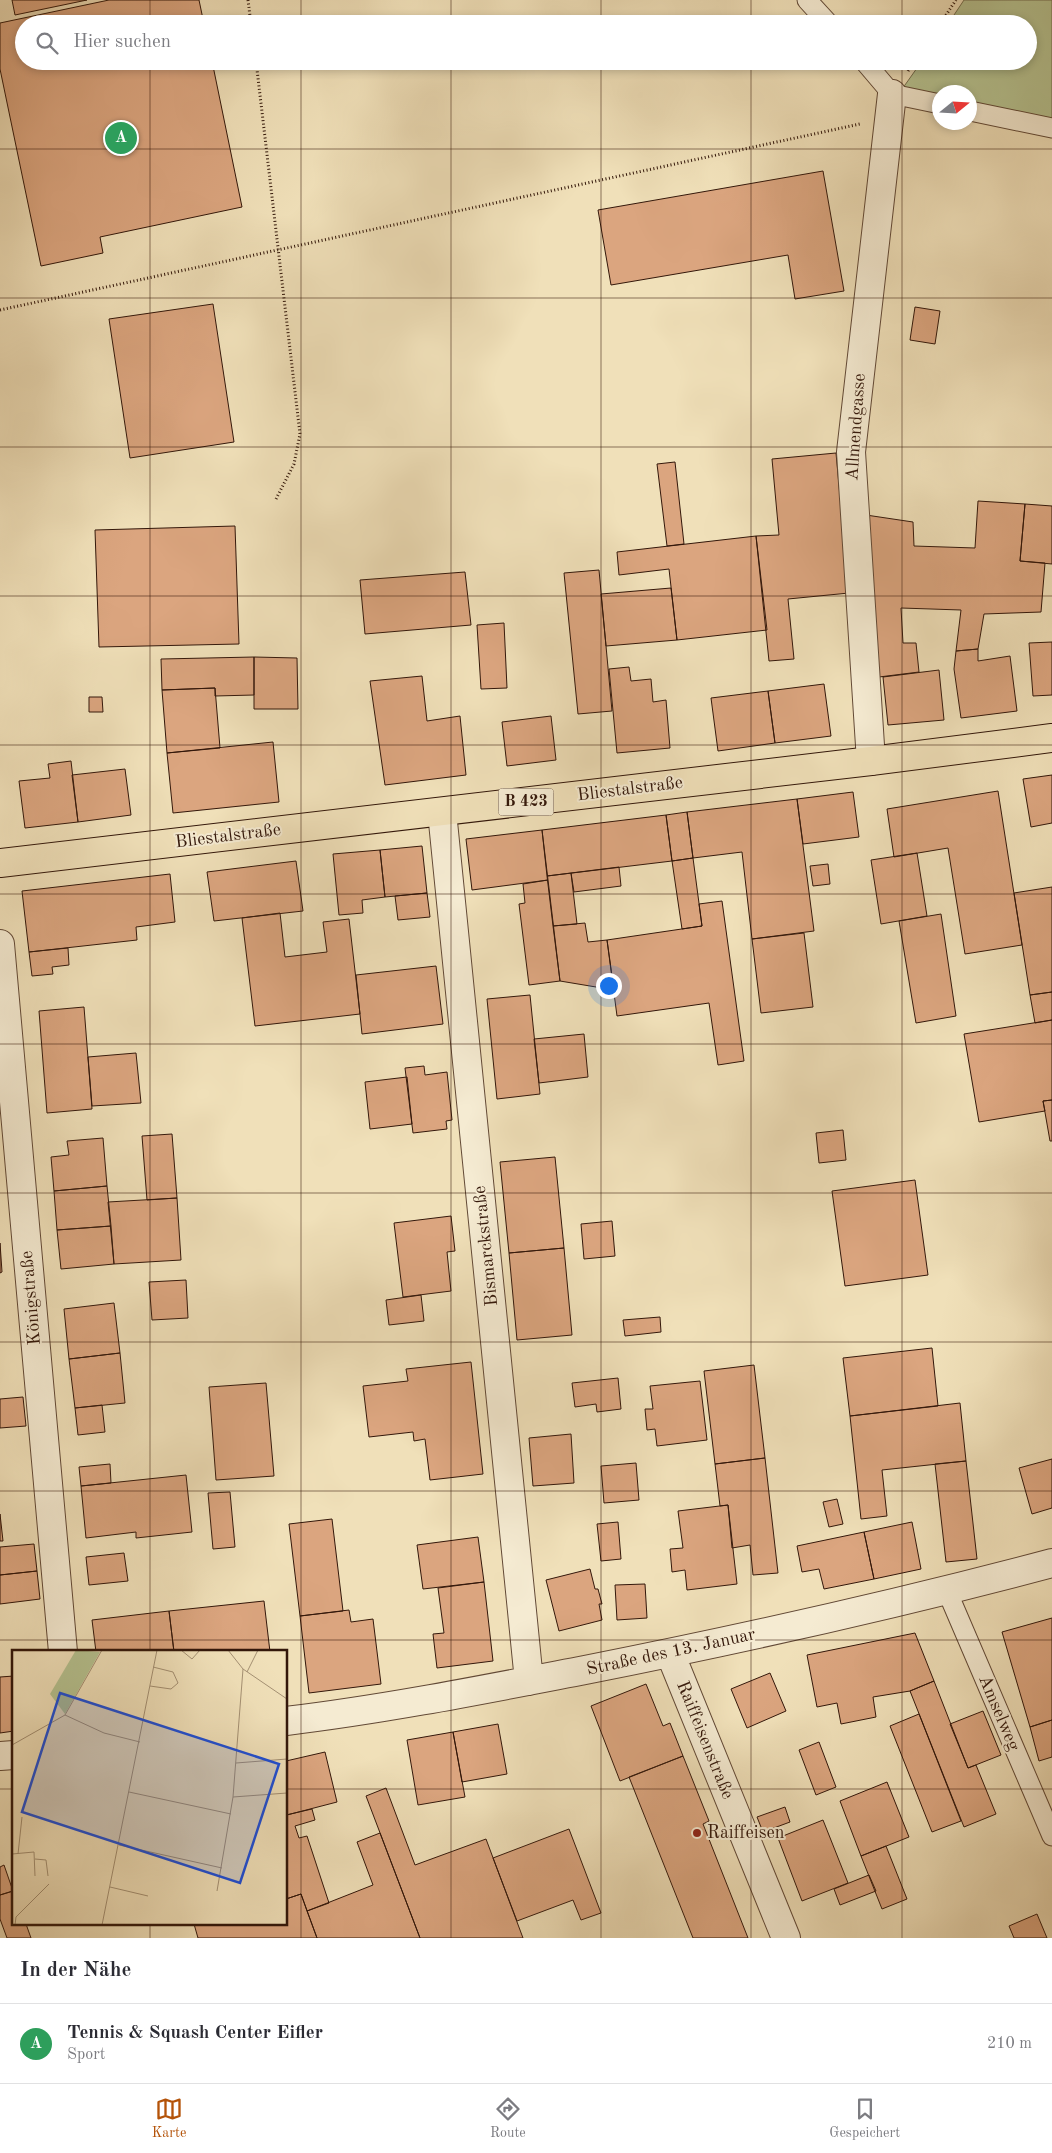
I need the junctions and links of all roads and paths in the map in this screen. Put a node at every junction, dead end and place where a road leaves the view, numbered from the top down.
1 (248, 0) edge
2 (807, 0) edge
3 (956, 0) edge
4 (250, 15) edge
5 (821, 15) edge
6 (946, 15) edge
7 (257, 70) edge
8 (869, 70) edge
9 (932, 104) edge
10 (890, 107) junction
11 (977, 112) edge
12 (1052, 128) edge
13 (278, 249) junction
14 (0, 310) edge
15 (276, 499) dead end
16 (1052, 738) edge
17 (871, 761) junction
18 (442, 812) junction
19 (0, 863) edge
20 (0, 944) edge
21 (1052, 1563) edge
22 (947, 1591) junction
23 (63, 1650) edge
24 (670, 1653) junction
25 (529, 1681) junction
26 (288, 1721) edge
27 (1052, 1836) edge
28 (786, 1938) edge

1 - 4 path
2 - 5 lane
3 - 6 path
7 - 13 path
8 - 10 lane
9 - 10 lane
10 - 13 path
10 - 17 street, Allmendgasse
11 - 12 lane
13 - 14 path
13 - 15 path
16 - 17 main road, Bliestalstraße / B 423
17 - 18 main road, Bliestalstraße / B 423
18 - 19 main road, Bliestalstraße / B 423
18 - 25 street, Bismarckstraße
20 - 23 street, Königstraße
21 - 22 street, Straße des 13. Januar
22 - 24 street, Straße des 13. Januar
22 - 27 lane, Amselweg
24 - 25 street, Straße des 13. Januar
24 - 28 street, Raiffeisenstraße
25 - 26 street, Straße des 13. Januar

